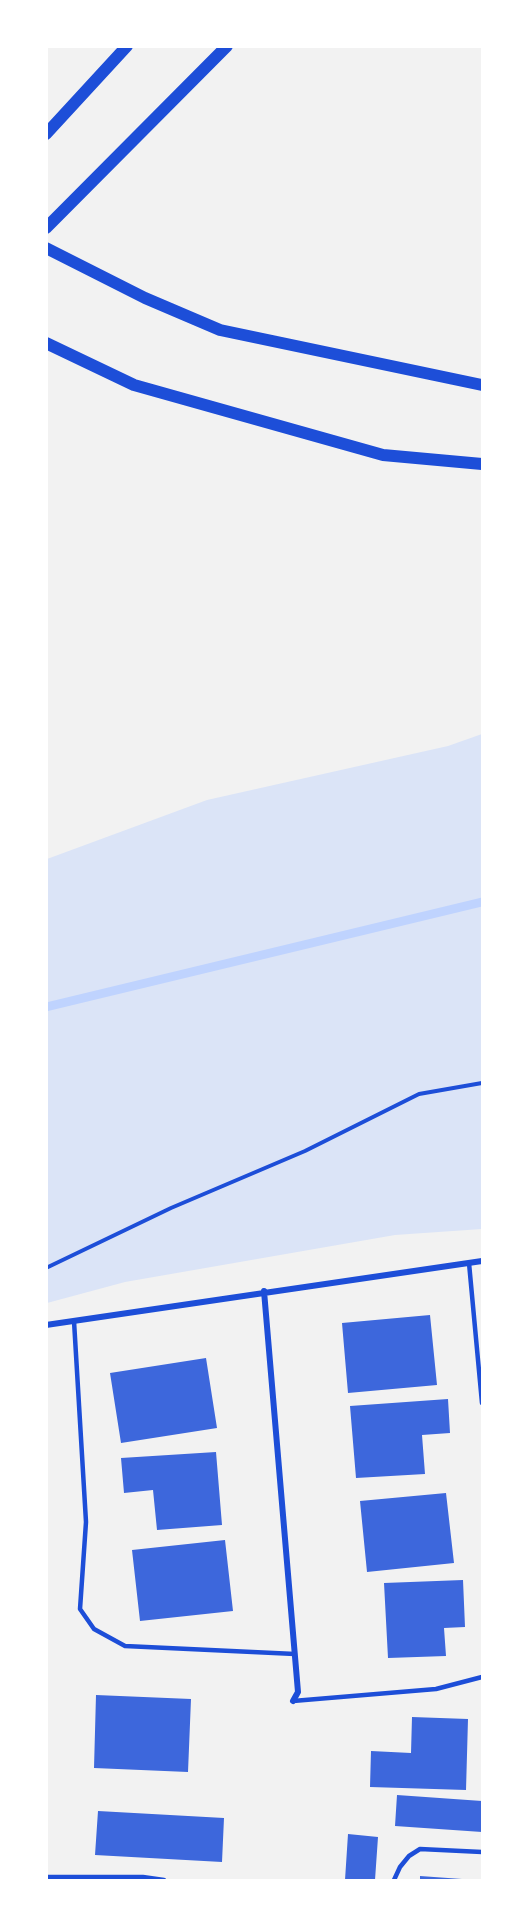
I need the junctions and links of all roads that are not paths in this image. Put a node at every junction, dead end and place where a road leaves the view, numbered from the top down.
1 (127, 46) edge
2 (227, 46) edge
3 (46, 134) edge
4 (46, 228) edge
5 (46, 248) edge
6 (46, 343) edge
7 (483, 385) edge
8 (483, 464) edge
9 (483, 1261) edge
10 (469, 1263) junction
11 (264, 1291) junction
12 (74, 1321) junction
13 (46, 1325) edge
14 (483, 1403) edge
15 (295, 1654) junction
16 (483, 1677) edge
17 (293, 1701) joint
18 (483, 1852) edge
19 (46, 1877) edge
20 (78, 1879) edge
21 (164, 1881) edge
22 (394, 1881) edge

1 - 3 main road
2 - 4 main road
5 - 7 main road
6 - 8 main road
9 - 10 street
10 - 11 street
10 - 14 lane
11 - 12 street
11 - 15 street
12 - 13 street
12 - 15 lane
15 - 17 street
16 - 17 lane
18 - 22 lane
19 - 20 lane
20 - 21 lane

